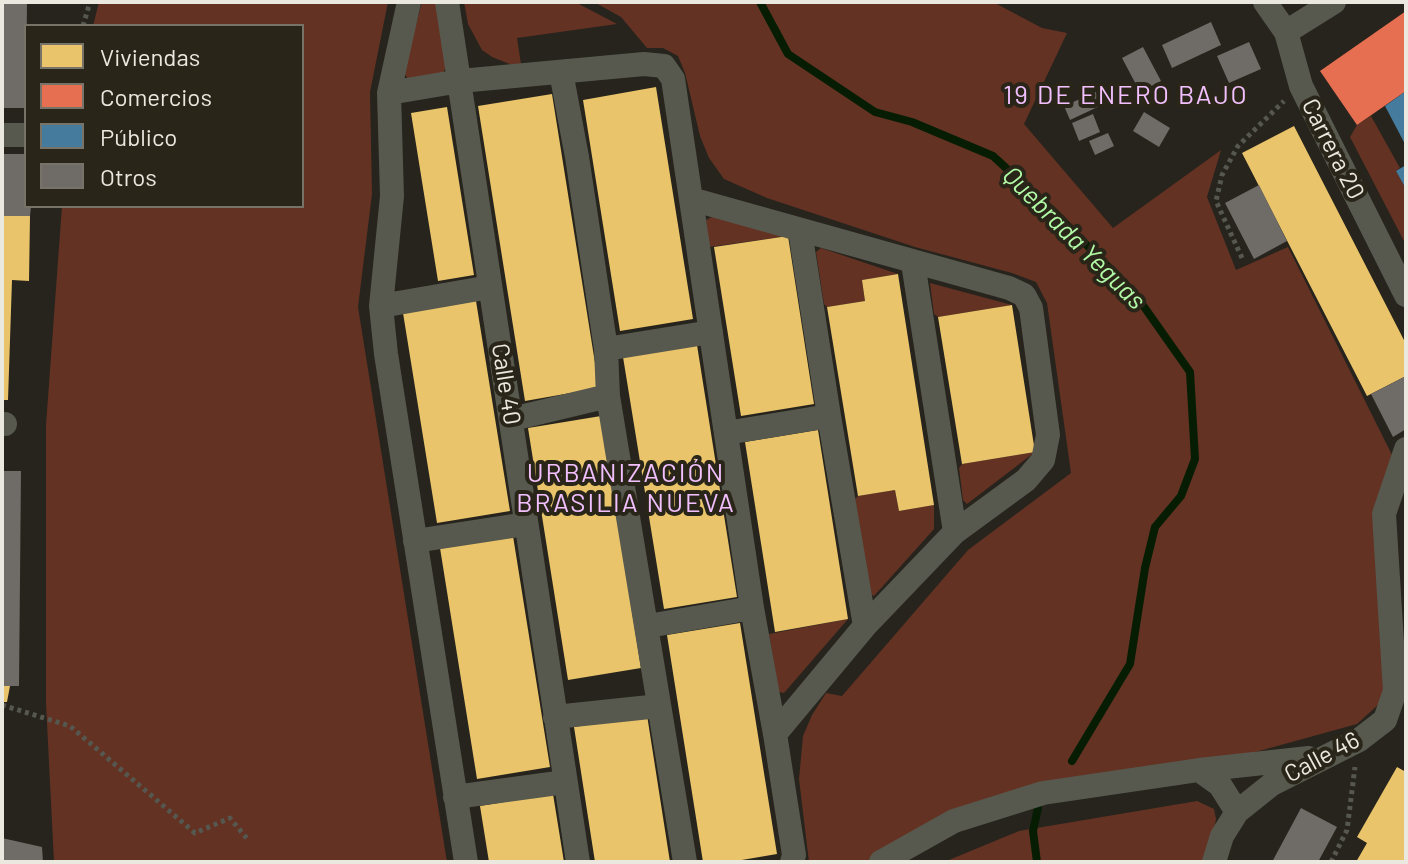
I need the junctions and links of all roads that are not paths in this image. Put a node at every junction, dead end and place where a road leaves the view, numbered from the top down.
1 (409, 2) edge
2 (447, 2) edge
3 (1265, 2) edge
4 (1334, 2) edge
5 (1286, 32) junction
6 (561, 72) junction
7 (460, 81) junction
8 (389, 93) junction
9 (2, 135) edge
10 (24, 135) edge
11 (691, 199) junction
12 (800, 231) junction
13 (913, 263) junction
14 (490, 287) junction
15 (1406, 295) edge
16 (381, 306) junction
17 (711, 332) junction
18 (606, 349) junction
19 (608, 396) junction
20 (829, 416) junction
21 (512, 419) junction
22 (726, 433) junction
23 (1406, 449) edge
24 (526, 524) junction
25 (955, 532) junction
26 (415, 541) junction
27 (752, 608) junction
28 (648, 626) junction
29 (865, 626) junction
30 (659, 706) junction
31 (555, 717) junction
32 (775, 734) junction
33 (1329, 756) junction
34 (1199, 770) junction
35 (565, 782) junction
36 (455, 797) junction
37 (1237, 812) junction
38 (466, 862) edge
39 (578, 862) edge
40 (685, 862) edge
41 (792, 862) edge
42 (881, 862) edge
43 (1214, 862) edge

1 - 8 street
2 - 7 street, Calle 40
3 - 5 street, Carrera 20
4 - 5 street
5 - 15 street, Carrera 20
6 - 7 street
6 - 11 street
6 - 18 street
7 - 8 street
7 - 14 street, Calle 40
8 - 16 street
9 - 10 street
11 - 12 street
11 - 17 street
12 - 13 street
12 - 20 street
13 - 25 street
13 - 25 street
14 - 16 street
14 - 21 street, Calle 40
16 - 26 street
17 - 18 street
17 - 22 street
18 - 19 street
19 - 21 street
19 - 28 street
20 - 22 street
20 - 29 street
21 - 24 street, Calle 40
22 - 27 street
23 - 33 street, Calle 46
24 - 26 street
24 - 31 street, Calle 40
25 - 29 street
26 - 36 street
27 - 28 street
27 - 32 street
28 - 30 street
29 - 32 street
30 - 31 street
30 - 40 street
31 - 35 street, Calle 40
32 - 41 street
33 - 34 street
33 - 37 street, Calle 46
34 - 37 street
34 - 42 street
35 - 36 street
35 - 39 street, Calle 40
36 - 38 street
37 - 43 street, Calle 46

